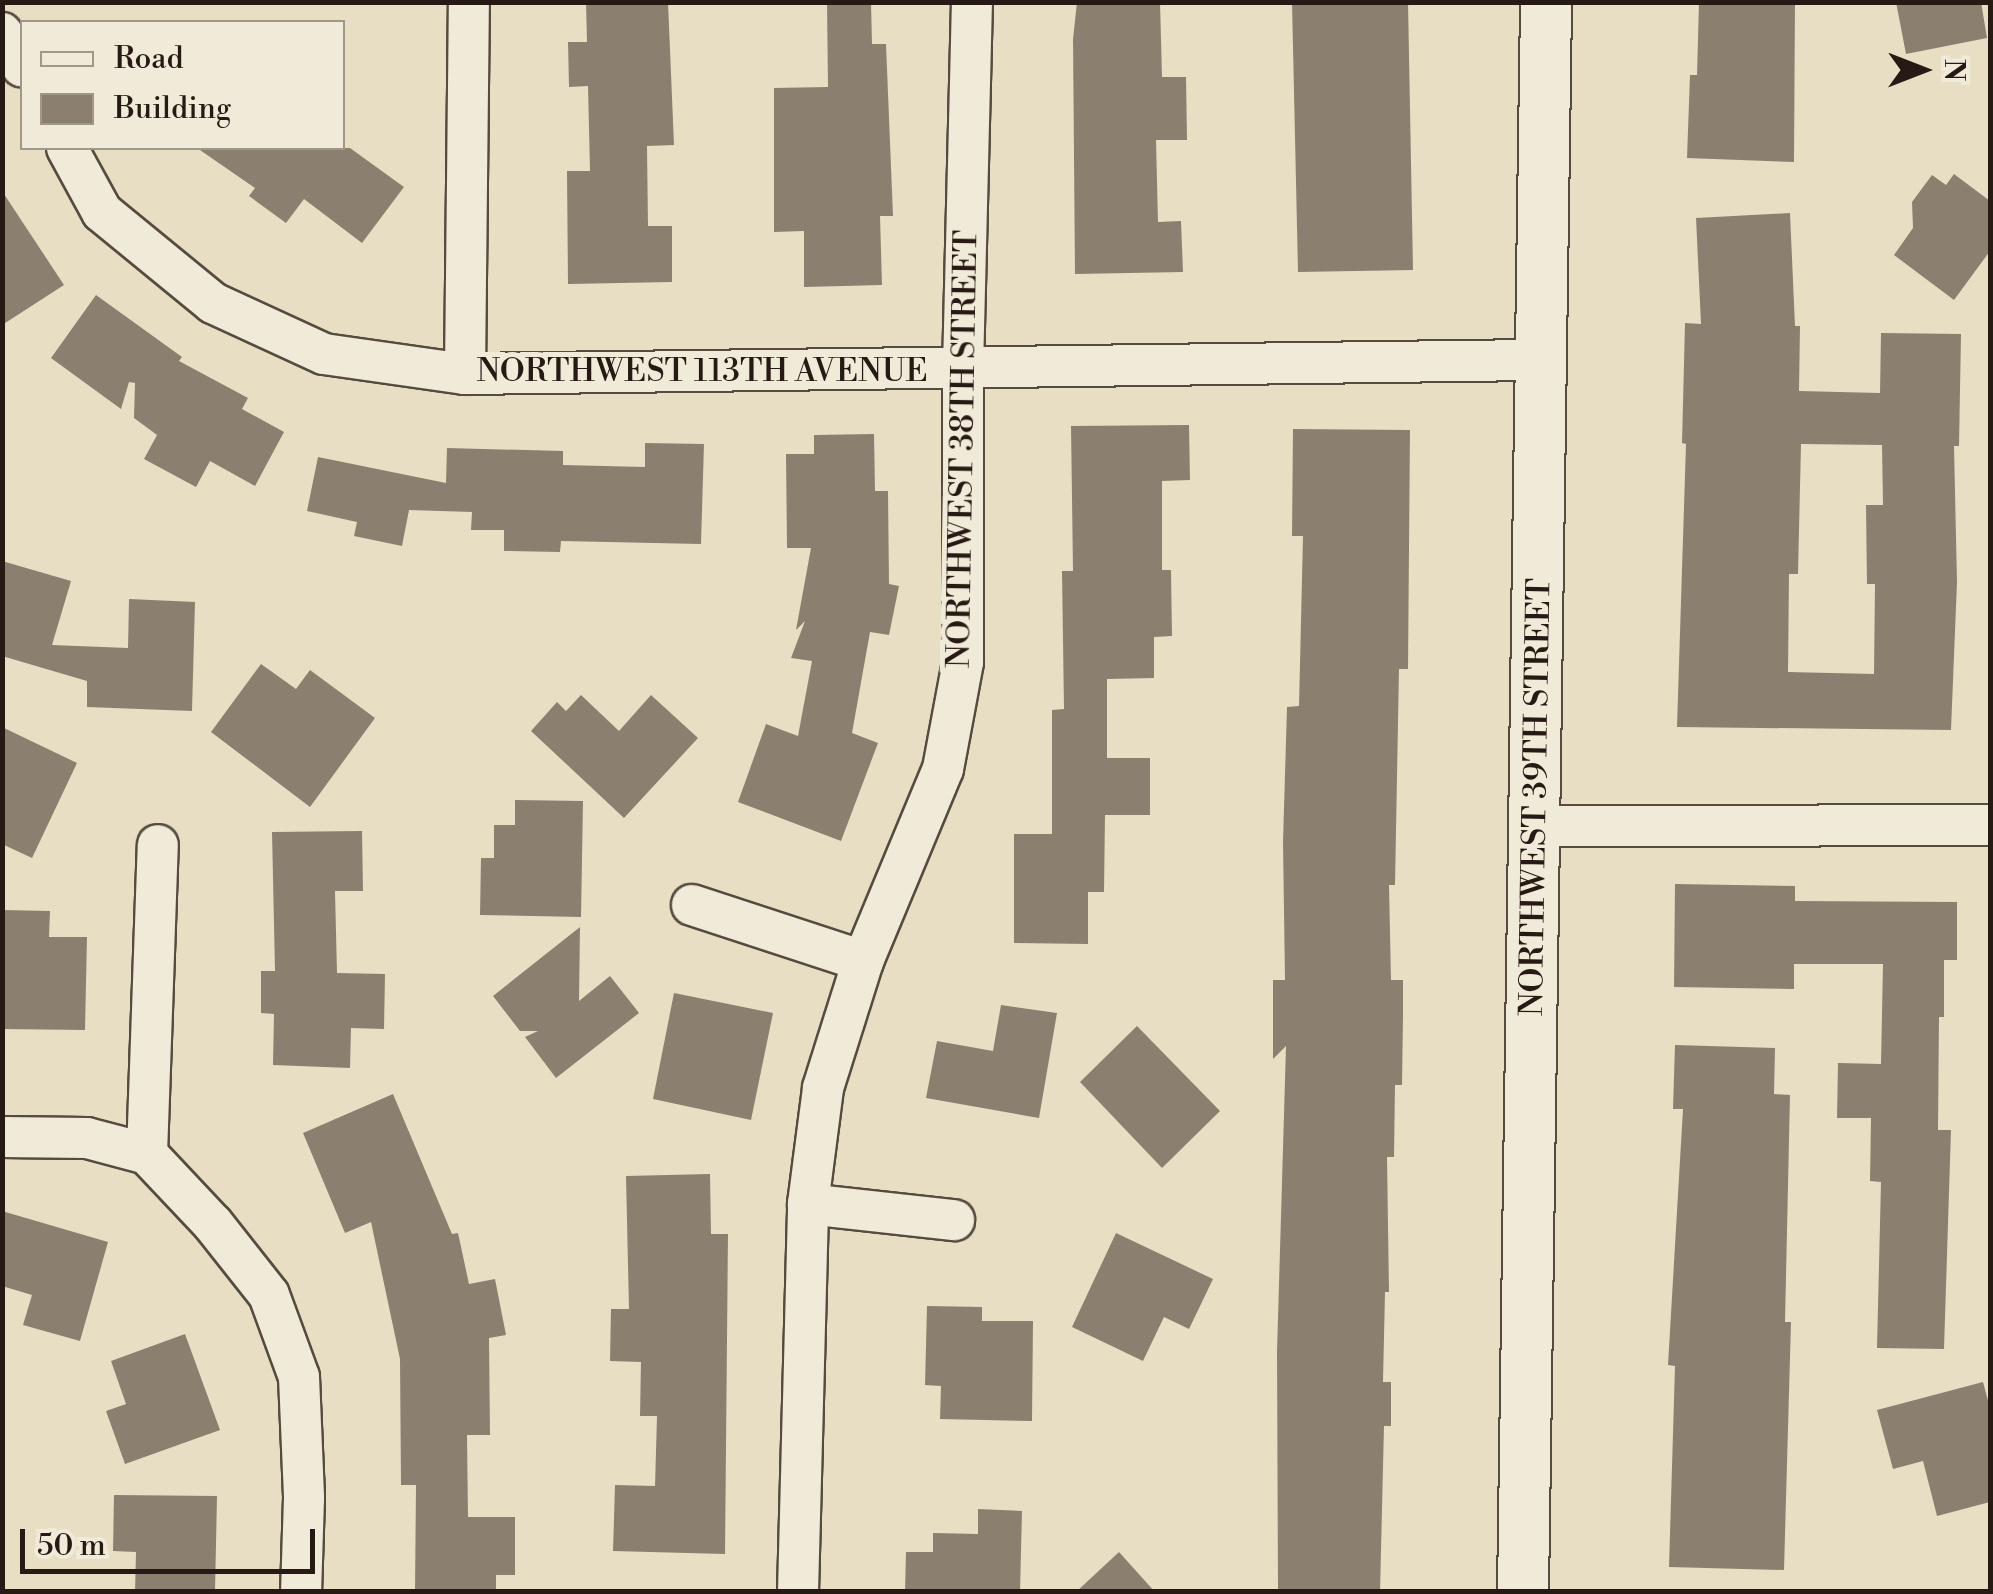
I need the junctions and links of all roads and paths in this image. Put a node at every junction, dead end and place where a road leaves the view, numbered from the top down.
1 (469, 2) edge
2 (972, 2) edge
3 (1546, 2) edge
4 (2, 33) edge
5 (20, 63) edge
6 (68, 150) edge
7 (1541, 360) junction
8 (964, 369) junction
9 (465, 374) junction
10 (1990, 825) edge
11 (1536, 826) junction
12 (158, 844) dead end
13 (692, 905) dead end
14 (863, 962) junction
15 (2, 1138) edge
16 (148, 1154) junction
17 (808, 1204) junction
18 (954, 1220) dead end
19 (300, 1592) edge
20 (798, 1592) edge
21 (1523, 1592) edge

1 - 9 street
2 - 8 street, NORTHWEST 38TH STREET
3 - 7 street, NORTHWEST 39TH STREET
4 - 5 street
6 - 9 street, NORTHWEST 113TH AVENUE
7 - 8 street, NORTHWEST 113TH AVENUE
7 - 11 street, NORTHWEST 39TH STREET
8 - 9 street, NORTHWEST 113TH AVENUE
8 - 14 street, NORTHWEST 38TH STREET
10 - 11 street
11 - 21 street, NORTHWEST 39TH STREET
12 - 16 street
13 - 14 street
14 - 17 street, NORTHWEST 38TH STREET
15 - 16 street
16 - 19 street
17 - 18 street
17 - 20 street, NORTHWEST 38TH STREET

